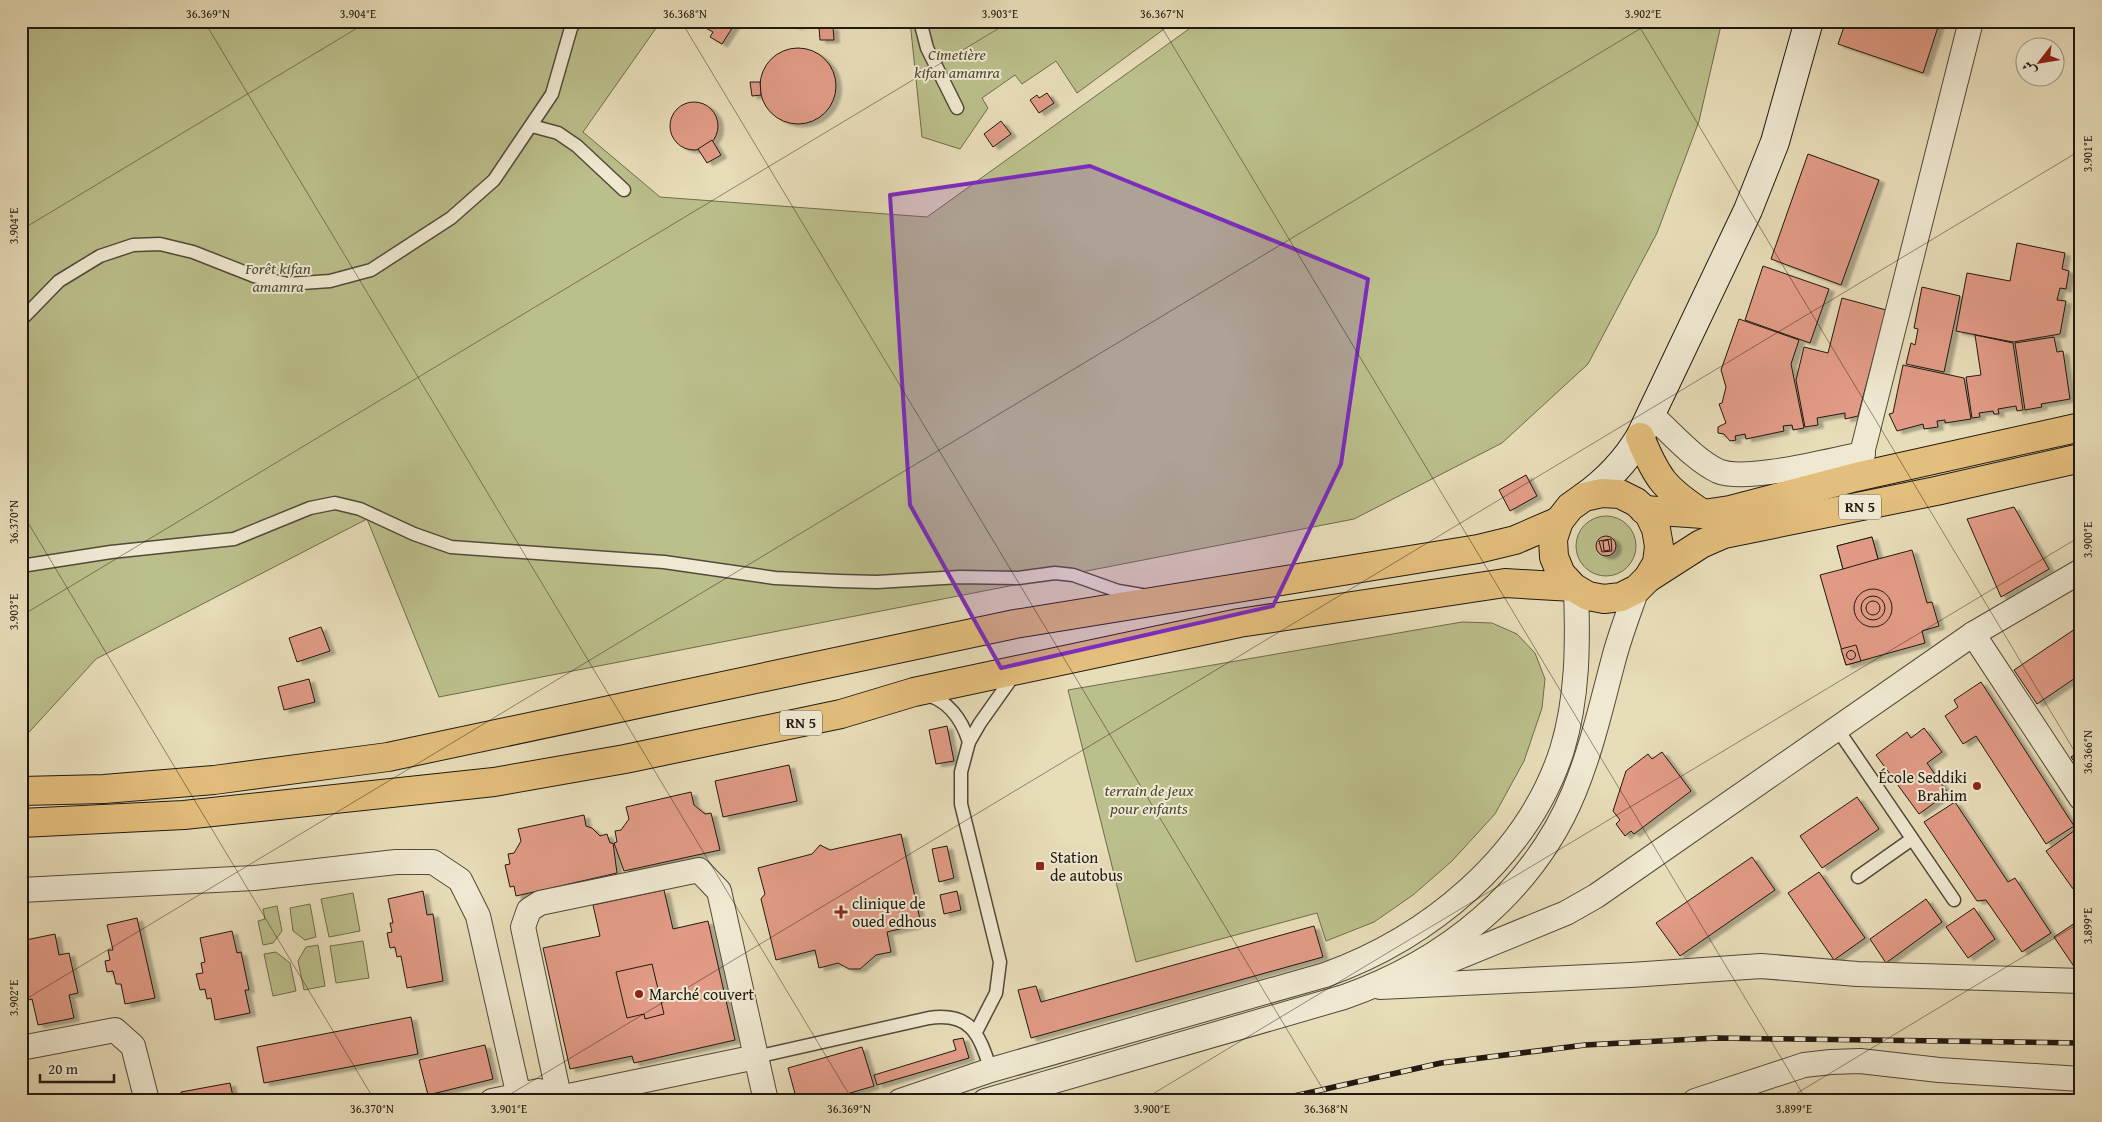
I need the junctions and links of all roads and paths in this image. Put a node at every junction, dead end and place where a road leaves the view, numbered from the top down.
1 (576, 21) edge
2 (920, 21) edge
3 (1809, 21) edge
4 (1971, 21) edge
5 (957, 108) dead end
6 (532, 126) junction
7 (624, 190) dead end
8 (21, 320) edge
9 (1645, 425) junction
10 (2081, 427) edge
11 (2081, 458) edge
12 (1859, 466) junction
13 (1584, 497) junction
14 (1640, 506) junction
15 (1703, 514) junction
16 (1559, 521) junction
17 (21, 566) edge
18 (2081, 571) edge
19 (1643, 583) junction
20 (1574, 588) junction
21 (1169, 599) junction
22 (1973, 634) junction
23 (1018, 670) junction
24 (914, 692) junction
25 (1836, 727) junction
26 (969, 742) junction
27 (21, 791) edge
28 (2081, 798) edge
29 (21, 823) edge
30 (1912, 839) junction
31 (1858, 877) dead end
32 (21, 890) edge
33 (1954, 900) dead end
34 (1536, 926) junction
35 (1470, 928) junction
36 (2081, 981) edge
37 (1374, 987) junction
38 (976, 1032) junction
39 (21, 1048) edge
40 (756, 1057) junction
41 (990, 1070) junction
42 (2081, 1079) edge
43 (520, 1098) edge
44 (560, 1099) edge
45 (147, 1101) edge
46 (492, 1101) edge
47 (766, 1101) edge
48 (900, 1101) edge
49 (985, 1101) edge
50 (1695, 1101) edge

1 - 6 lane
2 - 5 lane
3 - 9 street
4 - 12 street
6 - 7 lane
6 - 8 lane
9 - 12 street
9 - 13 street
9 - 14 street
9 - 15 main road
10 - 12 main road, RN 5
11 - 19 main road, RN 5
12 - 15 main road, RN 5
13 - 14 main road
13 - 16 main road
14 - 15 main road, RN 5
14 - 19 main road
16 - 20 main road
16 - 21 main road
17 - 21 lane
18 - 22 street
19 - 20 main road
19 - 35 street
20 - 23 main road, RN 5
20 - 41 street
21 - 27 main road
22 - 25 street
22 - 28 street
23 - 24 main road, RN 5
23 - 26 lane
24 - 26 lane
24 - 29 main road, RN 5
25 - 30 lane
25 - 34 street
26 - 38 lane
30 - 31 lane
30 - 33 lane
32 - 43 street
34 - 35 street
34 - 37 street
35 - 37 street
36 - 37 street
37 - 49 street
38 - 40 lane
38 - 41 lane
39 - 45 street
40 - 44 street
40 - 44 street
40 - 47 street
41 - 48 street
42 - 50 street
43 - 44 street
43 - 46 street

